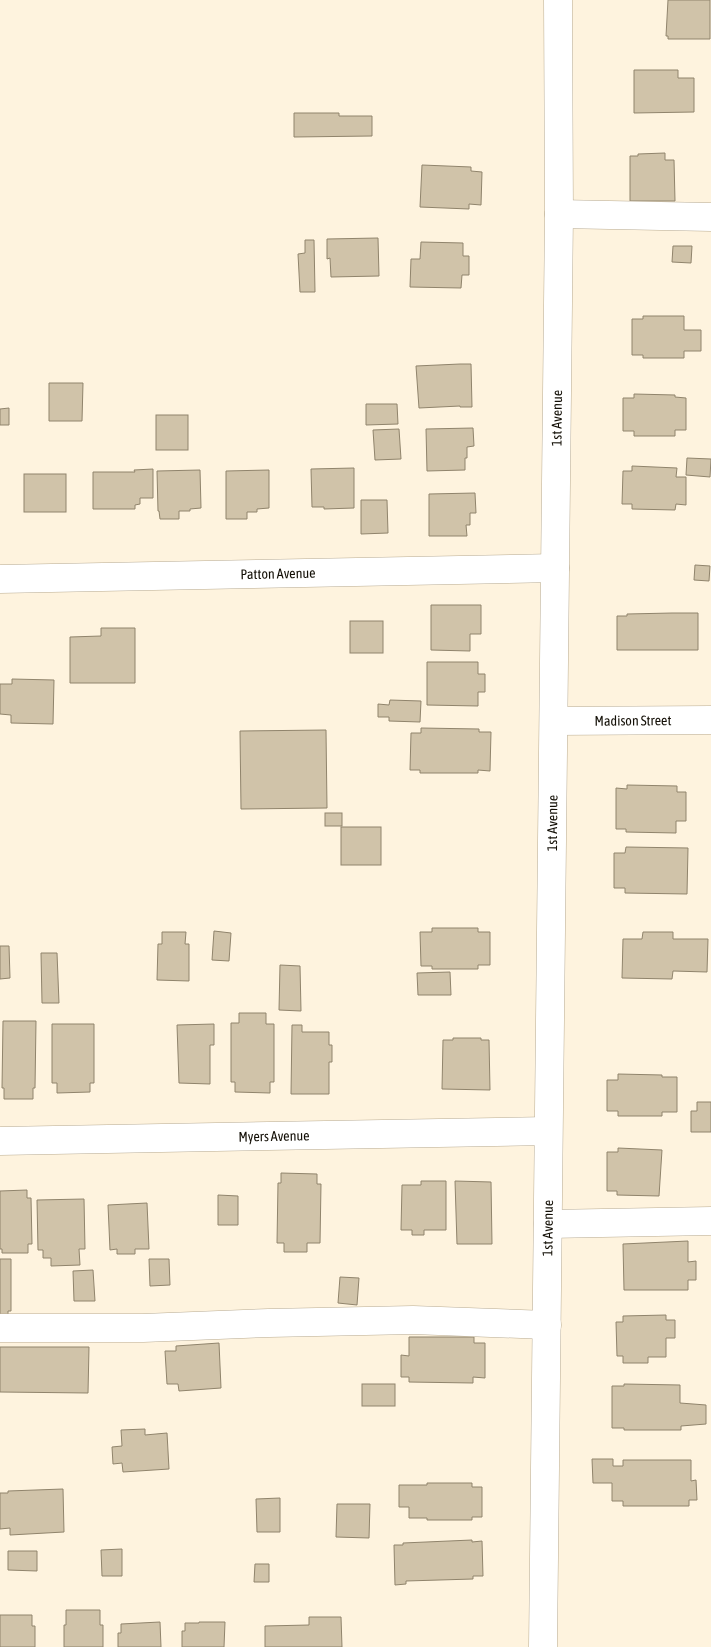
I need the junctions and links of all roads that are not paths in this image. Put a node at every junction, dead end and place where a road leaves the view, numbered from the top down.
1 (558, 0) edge
2 (559, 214) junction
3 (711, 217) edge
4 (555, 568) junction
5 (0, 579) edge
6 (711, 720) edge
7 (554, 721) junction
8 (548, 1131) junction
9 (0, 1141) edge
10 (711, 1221) edge
11 (548, 1224) junction
12 (547, 1324) junction
13 (0, 1328) edge
14 (543, 1647) edge

1 - 2 street, 1st Avenue
2 - 3 street
2 - 4 street, 1st Avenue
4 - 5 street, Patton Avenue
4 - 7 street, 1st Avenue
6 - 7 street, Madison Street
7 - 8 street, 1st Avenue
8 - 9 street, Myers Avenue
8 - 11 street, 1st Avenue
10 - 11 street
11 - 12 street, 1st Avenue
12 - 13 street
12 - 14 street, 1st Avenue

